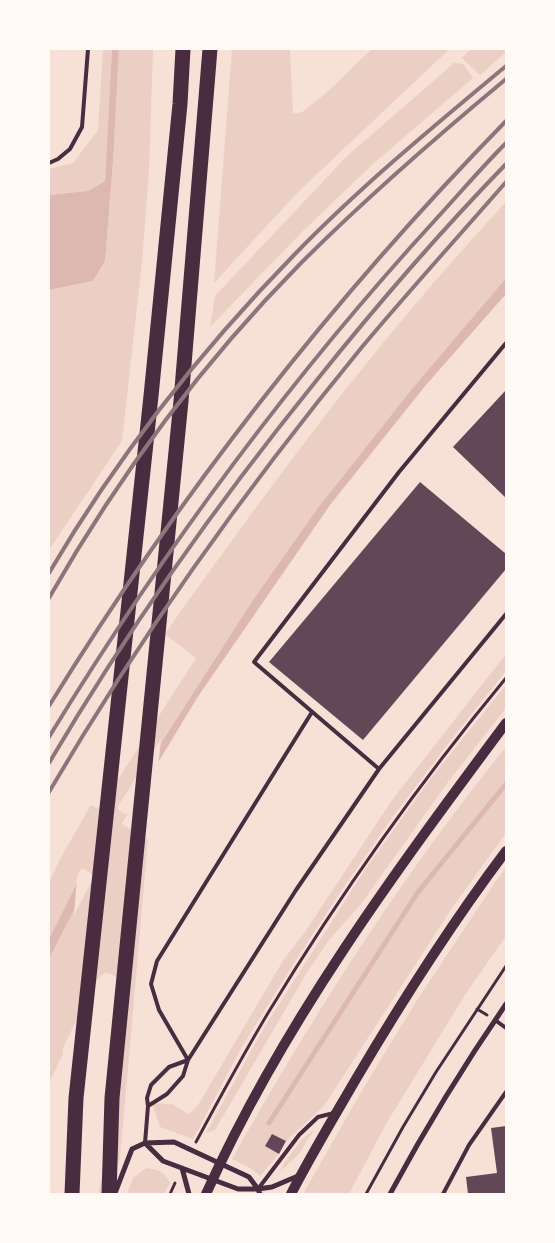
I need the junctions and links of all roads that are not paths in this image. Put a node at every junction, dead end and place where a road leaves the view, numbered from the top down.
1 (88, 49) edge
2 (184, 49) edge
3 (210, 49) edge
4 (49, 163) edge
5 (506, 343) edge
6 (506, 614) edge
7 (312, 712) junction
8 (506, 723) edge
9 (379, 770) junction
10 (506, 851) edge
11 (506, 1004) edge
12 (495, 1020) junction
13 (506, 1028) edge
14 (188, 1060) junction
15 (506, 1092) edge
16 (148, 1106) junction
17 (336, 1112) junction
18 (145, 1143) junction
19 (220, 1163) junction
20 (182, 1168) junction
21 (301, 1174) junction
22 (213, 1180) junction
23 (259, 1192) edge
24 (72, 1194) edge
25 (109, 1194) edge
26 (114, 1194) edge
27 (190, 1194) edge
28 (206, 1194) edge
29 (291, 1194) edge
30 (390, 1194) edge
31 (443, 1194) edge

1 - 4 lane
2 - 24 highway
3 - 25 highway
5 - 7 lane
6 - 9 lane
7 - 9 lane
7 - 14 lane
8 - 19 main road
9 - 14 lane
10 - 17 main road
11 - 12 street
12 - 13 lane
12 - 30 street
14 - 16 lane
14 - 16 lane
15 - 31 lane
16 - 18 lane
17 - 21 main road
17 - 23 lane
18 - 19 street
18 - 20 street
18 - 26 street
19 - 22 main road
19 - 23 street
20 - 22 street
20 - 27 street
21 - 23 street
21 - 29 main road
22 - 23 street
22 - 28 main road

